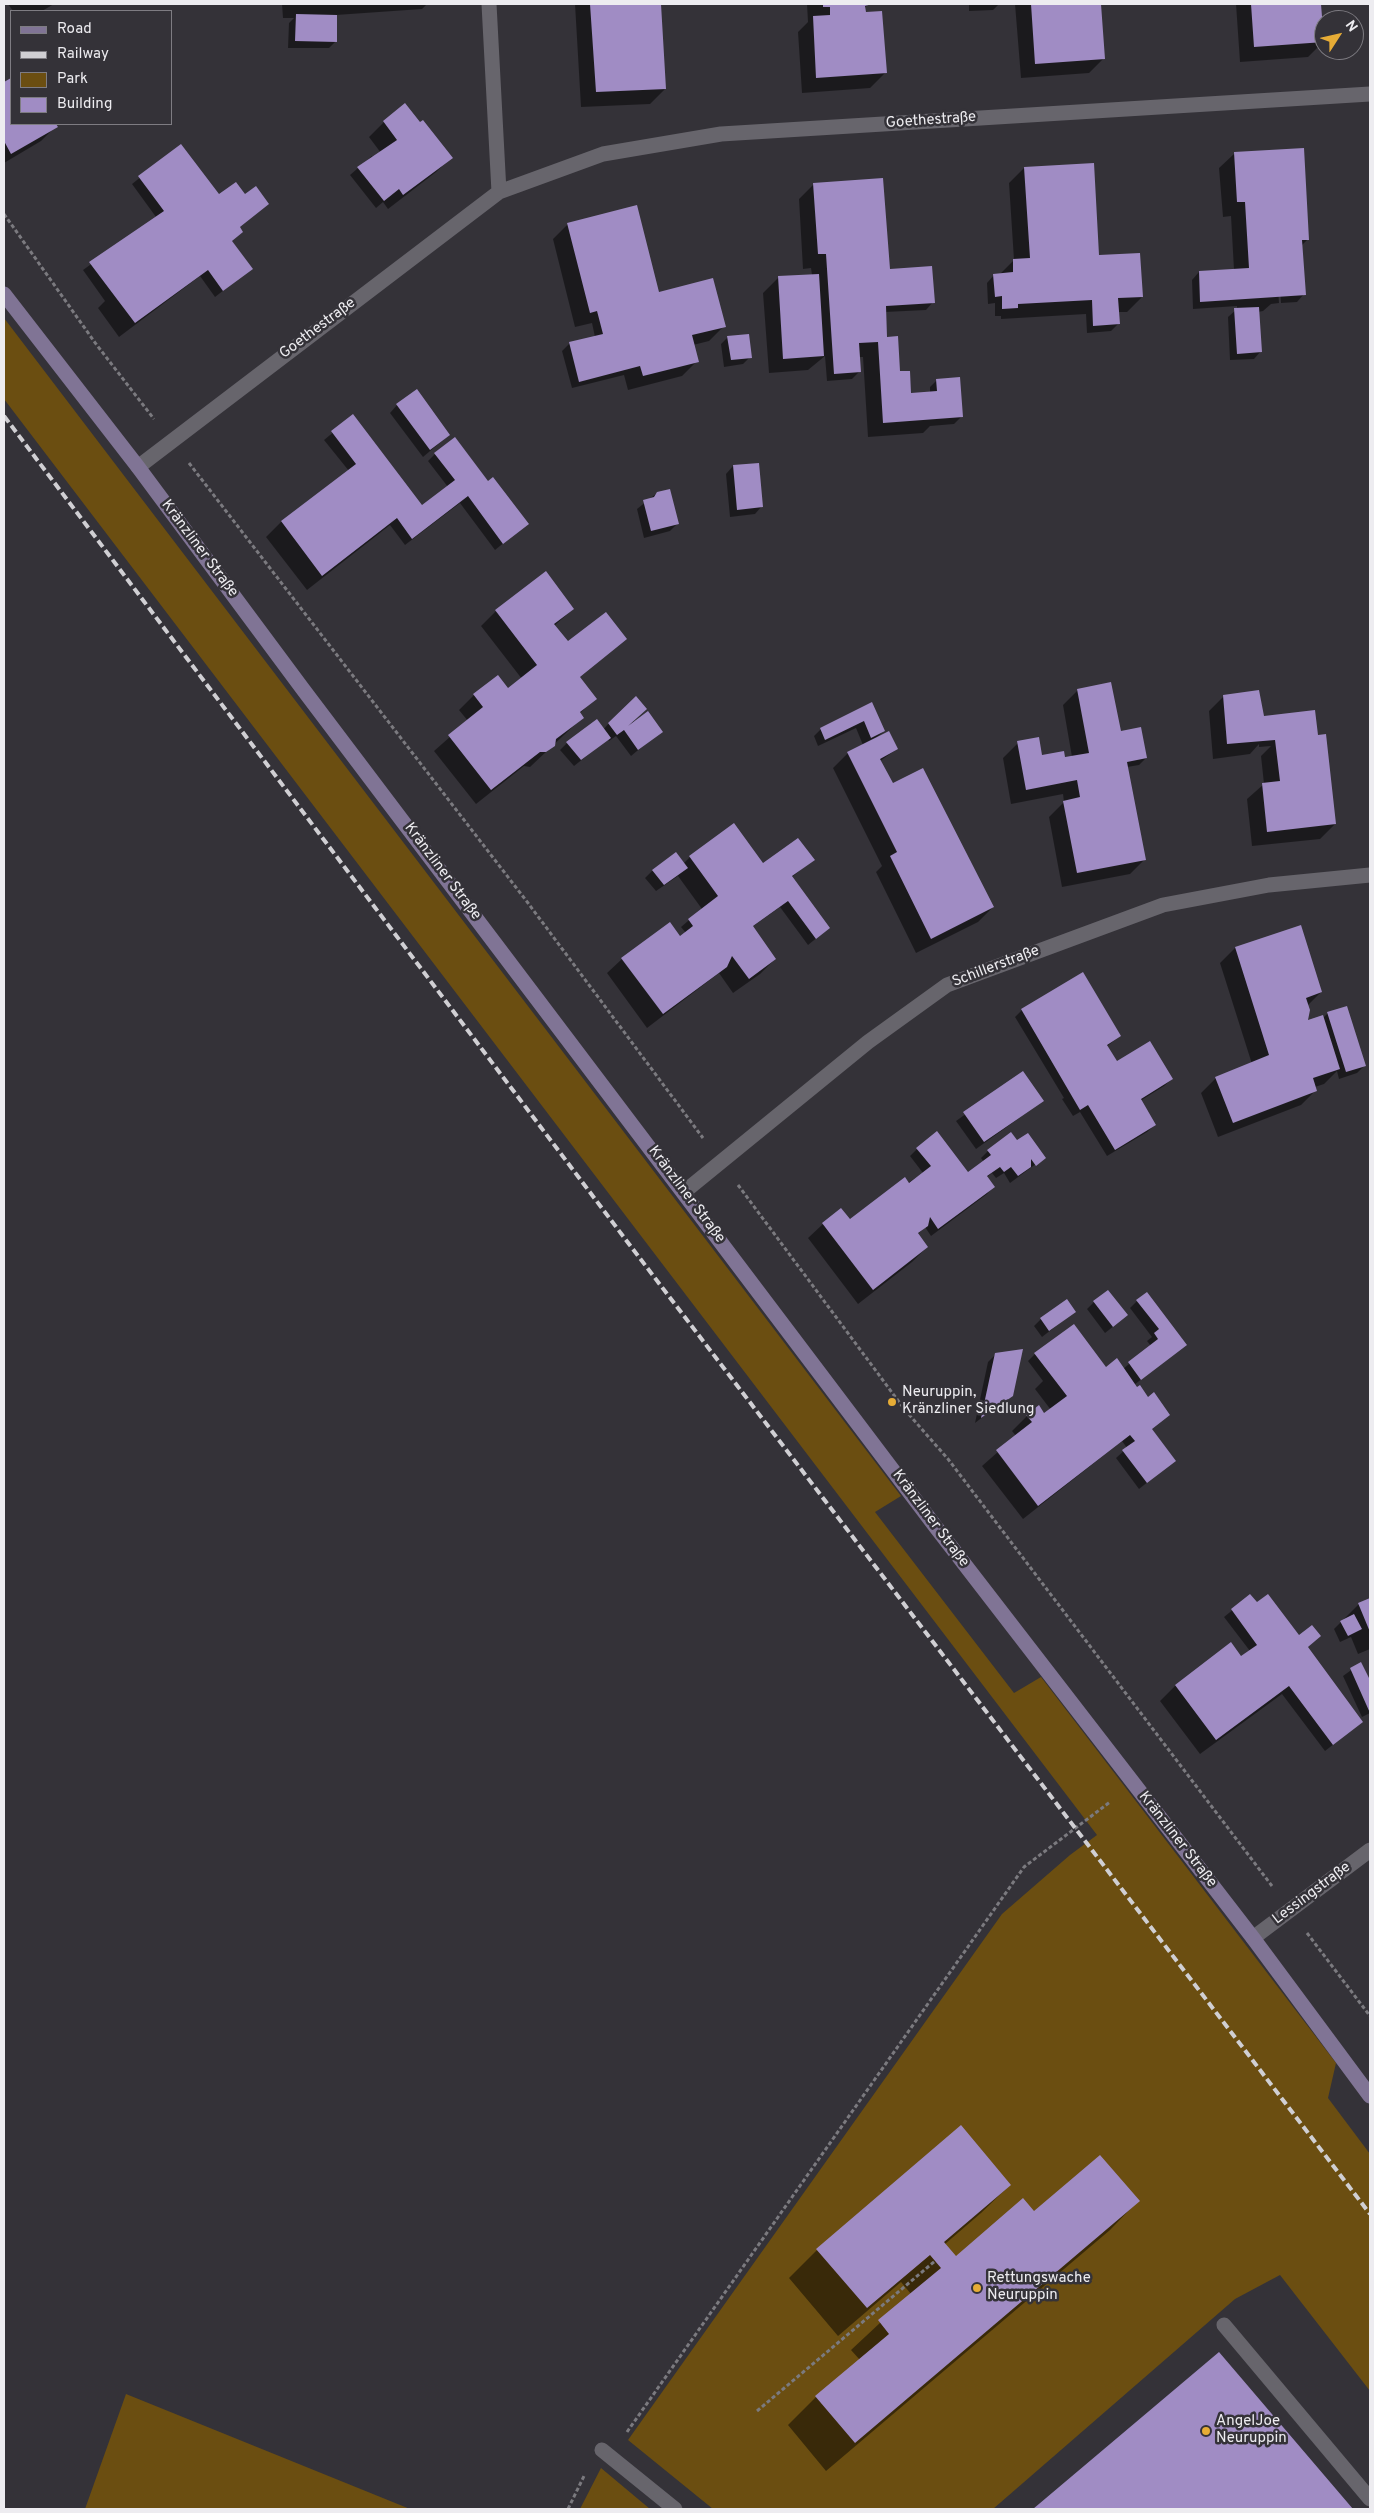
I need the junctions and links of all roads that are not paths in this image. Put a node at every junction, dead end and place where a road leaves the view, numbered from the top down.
1 (489, 4) edge
2 (1370, 94) edge
3 (499, 192) junction
4 (4, 294) edge
5 (138, 466) junction
6 (1370, 875) edge
7 (684, 1192) junction
8 (1370, 1850) edge
9 (1253, 1938) junction
10 (1370, 2096) edge
11 (1224, 2325) dead end
12 (602, 2450) road end
13 (1370, 2499) edge
14 (675, 2509) edge

1 - 3 street
2 - 3 street, Goethestraße
3 - 5 street, Goethestraße
4 - 5 street, Kränzliner Straße
5 - 7 street, Kränzliner Straße
6 - 7 street, Schillerstraße
7 - 9 street, Kränzliner Straße
8 - 9 street, Lessingstraße
9 - 10 street, Kränzliner Straße
11 - 13 street
12 - 14 street

